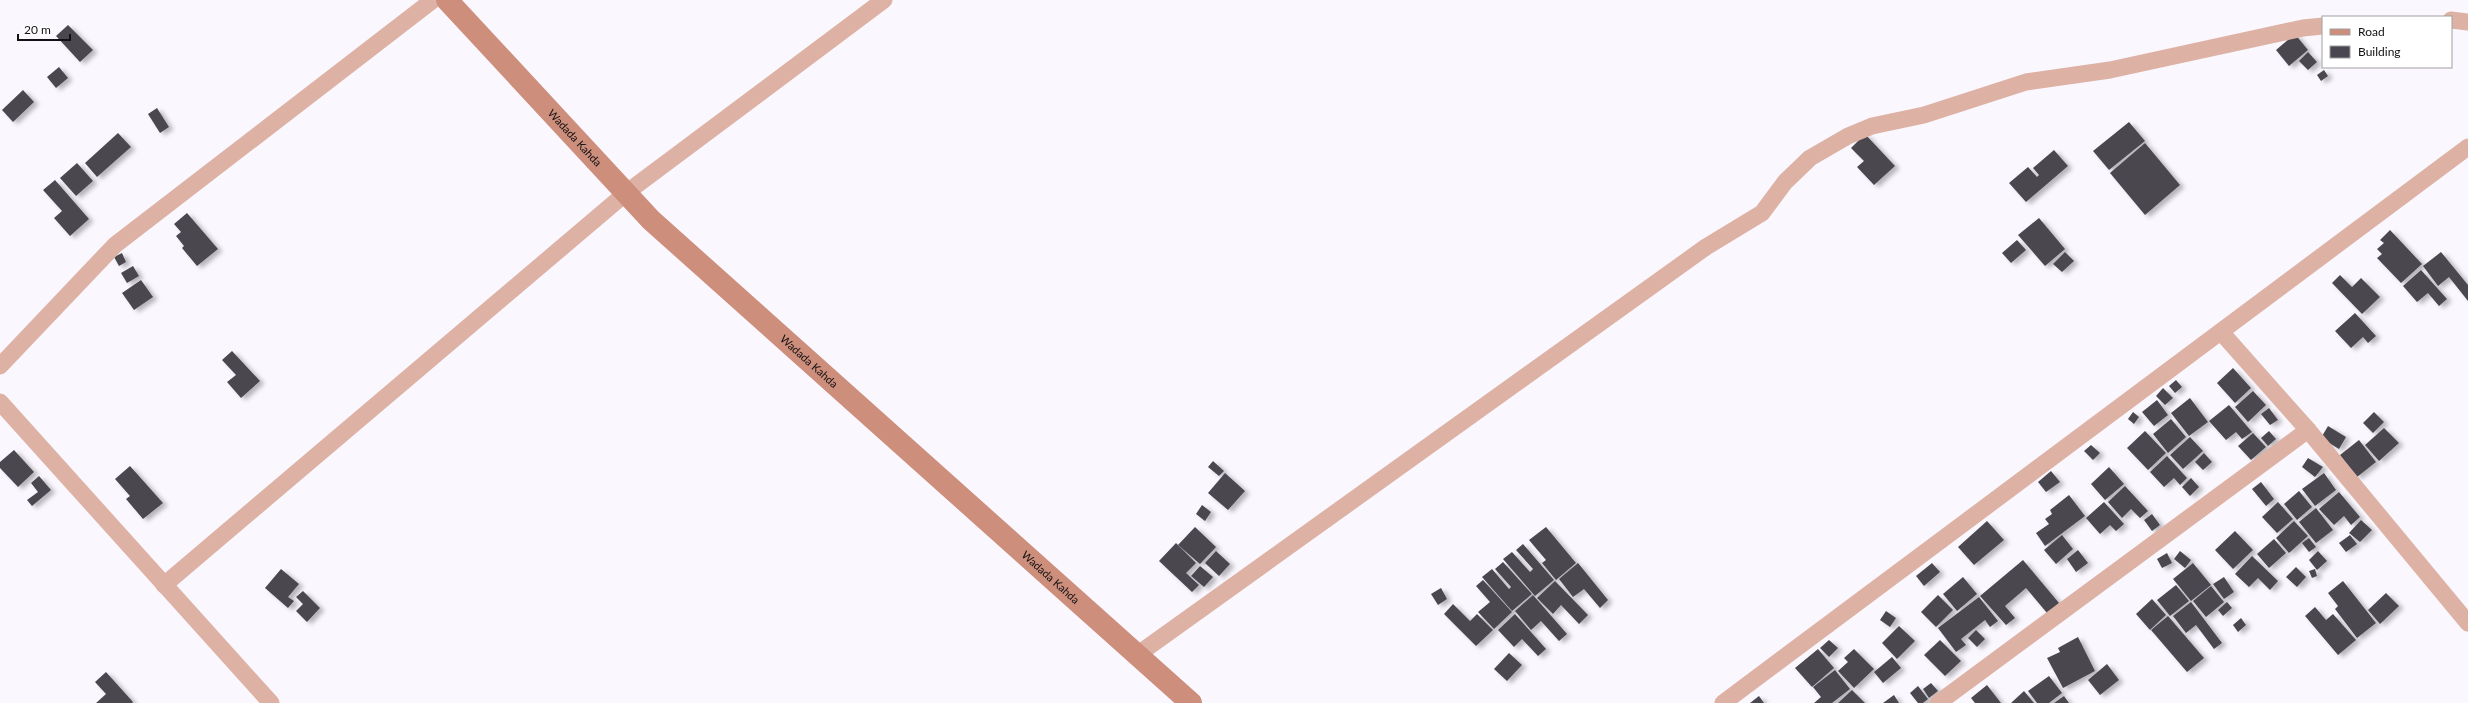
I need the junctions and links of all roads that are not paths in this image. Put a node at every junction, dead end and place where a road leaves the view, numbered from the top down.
1 (433, 0) edge
2 (448, 0) edge
3 (884, 0) edge
4 (2452, 20) edge
5 (2468, 22) edge
6 (2322, 26) edge
7 (2468, 147) edge
8 (626, 193) junction
9 (2221, 332) junction
10 (0, 366) edge
11 (0, 402) edge
12 (2308, 430) junction
13 (164, 585) junction
14 (2468, 623) edge
15 (1137, 655) junction
16 (271, 703) edge
17 (1191, 703) edge
18 (1724, 703) edge
19 (1938, 703) edge

1 - 10 street
2 - 8 main road, Wadada Kahda
3 - 8 street
4 - 5 street
6 - 15 street
7 - 9 street
8 - 13 street
8 - 15 main road, Wadada Kahda
9 - 12 street
9 - 18 street
11 - 13 street
12 - 14 street
12 - 19 street
13 - 16 street
15 - 17 main road, Wadada Kahda

